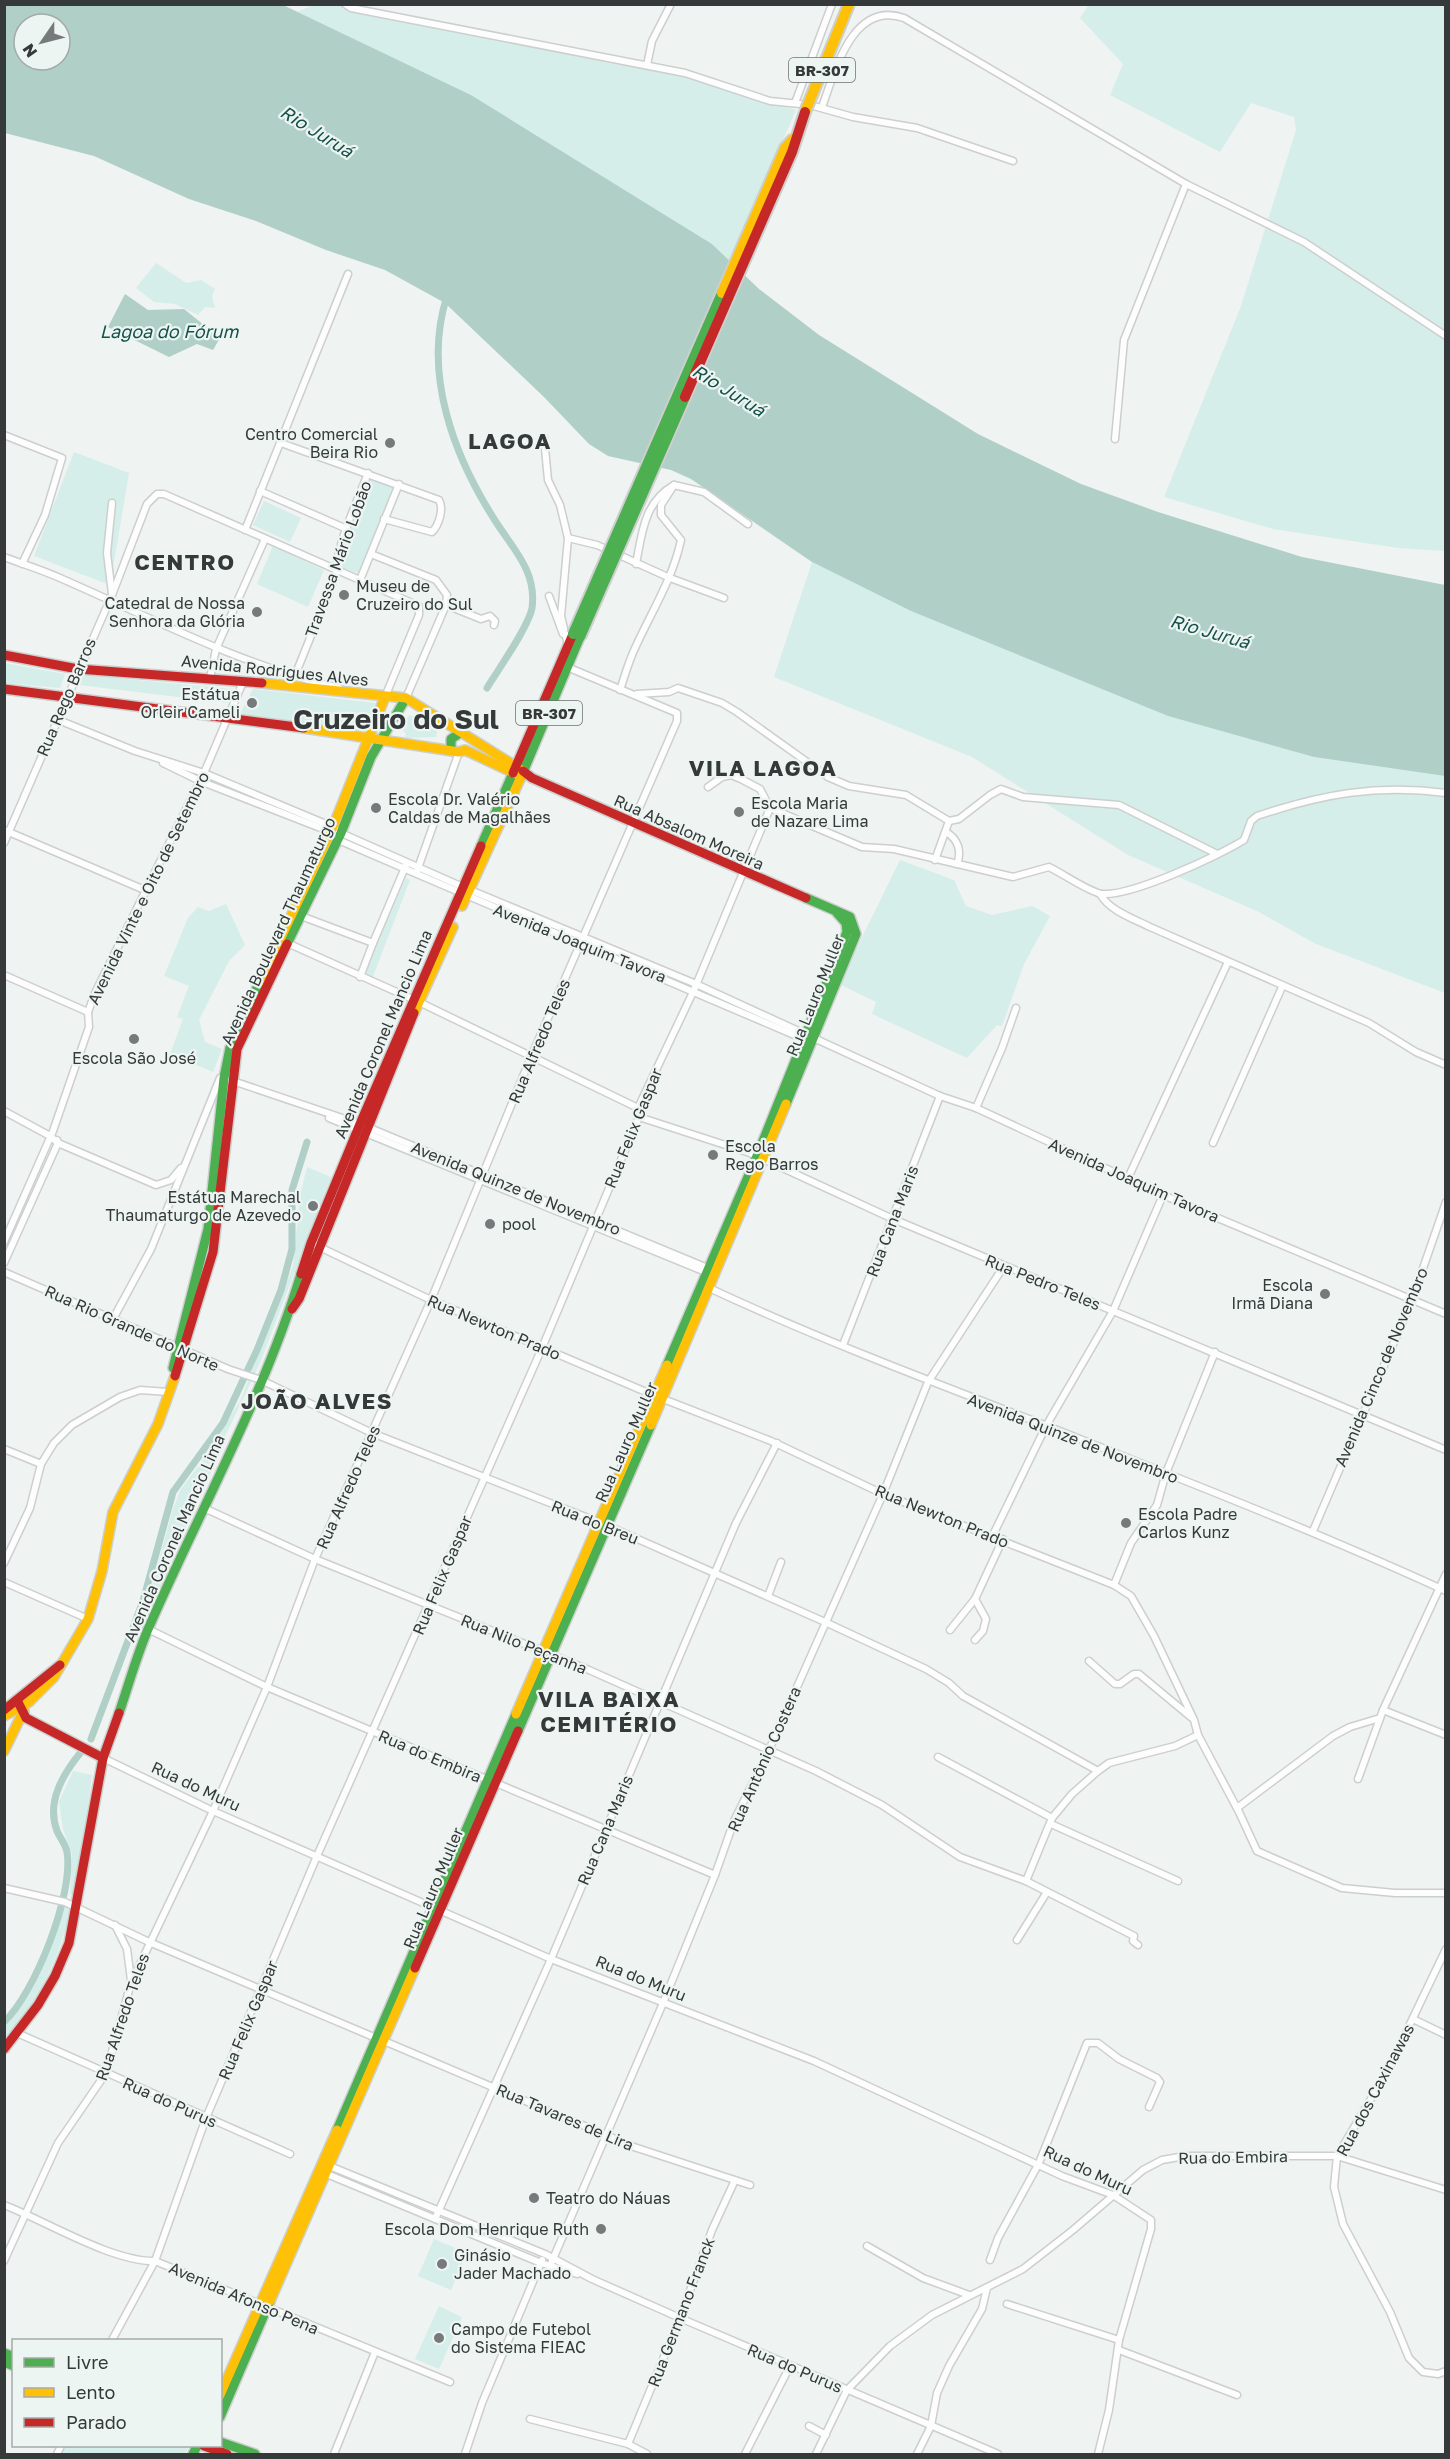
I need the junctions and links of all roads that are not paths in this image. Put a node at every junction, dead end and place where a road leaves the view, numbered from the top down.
1 (345, 4) edge
2 (671, 4) edge
3 (832, 4) edge
4 (849, 4) edge
5 (647, 65) junction
6 (795, 103) junction
7 (822, 107) junction
8 (1013, 161) dead end
9 (1185, 184) junction
10 (348, 274) dead end
11 (1446, 336) edge
12 (4, 435) edge
13 (544, 438) dead end
14 (1115, 439) dead end
15 (281, 443) junction
16 (368, 473) junction
17 (399, 484) junction
18 (674, 485) junction
19 (260, 491) junction
20 (112, 503) dead end
21 (384, 519) junction
22 (748, 524) dead end
23 (347, 529) junction
24 (245, 530) junction
25 (568, 538) junction
26 (265, 539) junction
27 (371, 554) junction
28 (4, 557) edge
29 (22, 564) junction
30 (636, 564) junction
31 (337, 571) junction
32 (670, 578) junction
33 (360, 580) junction
34 (549, 596) dead end
35 (110, 598) junction
36 (724, 598) dead end
37 (446, 604) junction
38 (494, 625) dead end
39 (573, 640) junction
40 (216, 649) junction
41 (4, 655) edge
42 (564, 666) junction
43 (78, 669) junction
44 (210, 678) junction
45 (294, 678) junction
46 (243, 682) junction
47 (4, 689) edge
48 (620, 690) junction
49 (366, 694) junction
50 (633, 694) junction
51 (66, 696) junction
52 (385, 697) junction
53 (406, 698) junction
54 (229, 716) junction
55 (56, 719) junction
56 (463, 734) junction
57 (375, 741) junction
58 (135, 751) junction
59 (458, 751) junction
60 (204, 773) junction
61 (521, 773) junction
62 (200, 781) junction
63 (708, 787) dead end
64 (1446, 794) edge
65 (770, 808) junction
66 (946, 819) junction
67 (633, 824) junction
68 (7, 831) edge
69 (946, 832) junction
70 (335, 833) junction
71 (4, 843) edge
72 (1217, 854) junction
73 (935, 860) junction
74 (957, 864) junction
75 (406, 865) junction
76 (418, 870) junction
77 (743, 872) junction
78 (147, 891) junction
79 (465, 892) junction
80 (1100, 894) junction
81 (836, 912) joint
82 (301, 916) junction
83 (583, 940) junction
84 (285, 942) junction
85 (374, 943) junction
86 (1228, 962) junction
87 (4, 975) edge
88 (360, 977) junction
89 (695, 987) junction
90 (1282, 987) junction
91 (416, 1000) junction
92 (1016, 1008) dead end
93 (88, 1012) junction
94 (812, 1039) junction
95 (531, 1057) junction
96 (1446, 1065) edge
97 (225, 1078) junction
98 (940, 1096) junction
99 (638, 1108) junction
100 (976, 1108) junction
101 (4, 1111) edge
102 (639, 1117) junction
103 (362, 1130) junction
104 (52, 1133) junction
105 (58, 1143) junction
106 (1213, 1143) dead end
107 (760, 1159) junction
108 (187, 1160) junction
109 (481, 1178) junction
110 (1128, 1178) junction
111 (1163, 1195) junction
112 (1446, 1202) edge
113 (893, 1219) junction
114 (594, 1222) junction
115 (4, 1242) edge
116 (315, 1245) junction
117 (4, 1263) edge
118 (1004, 1266) junction
119 (4, 1272) edge
120 (712, 1272) junction
121 (706, 1286) junction
122 (1412, 1299) junction
123 (431, 1300) junction
124 (1113, 1311) junction
125 (1446, 1314) edge
126 (113, 1319) junction
127 (843, 1345) junction
128 (181, 1348) junction
129 (542, 1348) junction
130 (1215, 1352) junction
131 (261, 1380) junction
132 (928, 1382) junction
133 (170, 1387) junction
134 (658, 1396) junction
135 (1361, 1415) junction
136 (1046, 1426) junction
137 (372, 1433) junction
138 (777, 1443) junction
139 (4, 1449) edge
140 (1446, 1450) edge
141 (41, 1464) junction
142 (1166, 1473) junction
143 (485, 1476) junction
144 (883, 1494) junction
145 (204, 1508) junction
146 (602, 1524) junction
147 (1313, 1531) junction
148 (993, 1535) junction
149 (1003, 1539) junction
150 (315, 1559) junction
151 (4, 1563) edge
152 (781, 1563) dead end
153 (716, 1574) junction
154 (1446, 1574) edge
155 (4, 1582) edge
156 (1114, 1585) junction
157 (1443, 1590) edge
158 (768, 1596) junction
159 (975, 1599) junction
160 (429, 1606) junction
161 (88, 1619) junction
162 (825, 1622) junction
163 (148, 1629) junction
164 (950, 1630) dead end
165 (975, 1640) dead end
166 (547, 1654) junction
167 (1089, 1661) dead end
168 (267, 1687) junction
169 (659, 1704) junction
170 (22, 1707) junction
171 (4, 1710) edge
172 (1383, 1710) junction
173 (4, 1716) edge
174 (1380, 1718) junction
175 (1194, 1720) junction
176 (374, 1732) junction
177 (1198, 1735) junction
178 (1446, 1735) edge
179 (769, 1750) junction
180 (4, 1751) edge
181 (938, 1757) dead end
182 (102, 1758) junction
183 (1098, 1771) junction
184 (1358, 1779) dead end
185 (491, 1781) junction
186 (1238, 1808) junction
187 (213, 1811) junction
188 (1052, 1821) junction
189 (606, 1828) junction
190 (317, 1856) junction
191 (715, 1875) junction
192 (1026, 1881) junction
193 (1178, 1881) dead end
194 (4, 1888) edge
195 (1047, 1892) junction
196 (1446, 1893) edge
197 (76, 1907) junction
198 (437, 1908) junction
199 (112, 1922) junction
200 (1017, 1940) dead end
201 (149, 1942) junction
202 (1138, 1945) dead end
203 (1446, 1949) edge
204 (551, 1959) junction
205 (131, 1983) junction
206 (262, 1988) junction
207 (663, 2003) junction
208 (1413, 2019) junction
209 (17, 2033) junction
210 (1446, 2035) edge
211 (380, 2039) junction
212 (4, 2049) edge
213 (106, 2073) junction
214 (493, 2086) junction
215 (1149, 2107) dead end
216 (207, 2118) junction
217 (608, 2135) junction
218 (290, 2154) dead end
219 (1337, 2156) junction
220 (1039, 2163) junction
221 (325, 2169) junction
222 (735, 2180) junction
223 (750, 2185) dead end
224 (1446, 2190) edge
225 (1113, 2195) junction
226 (4, 2205) edge
227 (439, 2210) junction
228 (25, 2213) junction
229 (435, 2218) junction
230 (867, 2246) dead end
231 (545, 2254) junction
232 (554, 2259) junction
233 (990, 2260) dead end
234 (4, 2261) edge
235 (155, 2261) junction
236 (541, 2263) junction
237 (550, 2266) junction
238 (592, 2279) junction
239 (987, 2288) junction
240 (969, 2295) junction
241 (1007, 2304) dead end
242 (265, 2308) junction
243 (680, 2318) junction
244 (113, 2339) edge
245 (1119, 2340) junction
246 (1119, 2350) junction
247 (375, 2352) junction
248 (790, 2366) junction
249 (1446, 2371) edge
250 (450, 2382) dead end
251 (222, 2391) edge
252 (847, 2391) junction
253 (1237, 2395) dead end
254 (222, 2412) edge
255 (530, 2419) dead end
256 (809, 2426) dead end
257 (930, 2426) junction
258 (826, 2435) junction
259 (222, 2443) edge
260 (628, 2444) junction
261 (204, 2448) edge
262 (193, 2454) edge
263 (227, 2454) edge
264 (251, 2454) edge
265 (334, 2454) edge
266 (465, 2454) edge
267 (647, 2454) edge
268 (745, 2454) edge
269 (816, 2454) edge
270 (917, 2454) edge
271 (998, 2454) edge
272 (1098, 2454) edge

1 - 5 street
2 - 5 street
3 - 6 street
4 - 39 main road, BR-307, bridge
5 - 6 street
6 - 7 street
7 - 8 street
7 - 9 street
9 - 11 street
9 - 14 street
10 - 15 street
12 - 29 street
13 - 25 street
15 - 16 street
15 - 19 street
16 - 17 street
16 - 23 street, Travessa Mário Lobão
17 - 21 street
17 - 21 street
18 - 22 street
18 - 30 street
18 - 32 street
19 - 23 street
19 - 24 street
20 - 35 street
21 - 27 street
23 - 31 street, Travessa Mário Lobão
24 - 26 street
24 - 35 street, Rua Rego Barros
25 - 30 street
25 - 39 street
26 - 31 street
26 - 40 street
27 - 33 street
27 - 37 street
28 - 29 street
29 - 35 street
30 - 32 street
31 - 33 street
31 - 45 street, Travessa Mário Lobão
32 - 36 street
32 - 48 street
33 - 52 street
34 - 39 street
35 - 40 street
35 - 43 street, Rua Rego Barros
37 - 38 street
37 - 53 street
39 - 42 main road, BR-307
40 - 44 street
40 - 45 street
41 - 43 main road, Avenida Rodrigues Alves
42 - 48 street
42 - 61 main road, BR-307
43 - 44 main road, Avenida Rodrigues Alves
43 - 51 street, Rua Rego Barros
44 - 46 main road, Avenida Rodrigues Alves
45 - 49 street
46 - 49 main road, Avenida Rodrigues Alves
46 - 54 street, Avenida Vinte e Oito de Setembro
47 - 51 main road
48 - 50 street
49 - 52 main road, Avenida Rodrigues Alves
50 - 66 street
50 - 67 street, Rua Alfredo Teles
51 - 54 main road
51 - 55 street, Rua Rego Barros
52 - 53 main road, Avenida Rodrigues Alves
52 - 57 main road
53 - 56 main road
53 - 57 main road
54 - 57 main road
54 - 60 street, Avenida Vinte e Oito de Setembro
55 - 58 street
55 - 68 street, Rua Rego Barros
56 - 59 main road
56 - 59 main road
56 - 61 main road
57 - 59 main road
57 - 70 main road, Avenida Boulevard Thaumaturgo
58 - 60 street
58 - 62 street
59 - 61 main road
59 - 76 street
60 - 62 street, Avenida Vinte e Oito de Setembro
60 - 70 street
61 - 67 main road, Rua Absalom Moreira
61 - 79 main road, Avenida Coronel Mancio Lima
62 - 70 street
62 - 78 street, Avenida Vinte e Oito de Setembro
63 - 65 street
64 - 72 street
65 - 73 street
65 - 77 street, Rua Felix Gaspar
66 - 69 street
66 - 72 street
67 - 77 main road, Rua Absalom Moreira
67 - 83 street, Rua Alfredo Teles
68 - 71 street, Rua Rego Barros
68 - 78 street
69 - 73 street
69 - 74 street
70 - 75 street, Avenida Joaquim Tavora
70 - 82 main road, Avenida Boulevard Thaumaturgo
70 - 84 main road, Avenida Boulevard Thaumaturgo
72 - 80 street
73 - 74 street
74 - 80 street
75 - 76 street, Avenida Joaquim Tavora
75 - 85 street
76 - 79 street, Avenida Joaquim Tavora
77 - 81 main road, Rua Absalom Moreira
77 - 89 street, Rua Felix Gaspar
78 - 93 street, Avenida Vinte e Oito de Setembro
79 - 83 street, Avenida Joaquim Tavora
79 - 91 main road, Avenida Coronel Mancio Lima
80 - 86 street
81 - 94 main road, Rua Lauro Muller
82 - 84 main road, Avenida Boulevard Thaumaturgo
82 - 85 street
83 - 89 street, Avenida Joaquim Tavora
83 - 95 street, Rua Alfredo Teles
84 - 88 street
84 - 97 main road, Avenida Boulevard Thaumaturgo
85 - 88 street
86 - 90 street
86 - 110 street
87 - 93 street
88 - 91 street
89 - 94 street, Avenida Joaquim Tavora
89 - 99 street, Rua Felix Gaspar
90 - 96 street
90 - 106 street
91 - 95 street
91 - 103 main road, Avenida Coronel Mancio Lima
92 - 100 street
93 - 104 street, Avenida Vinte e Oito de Setembro
94 - 98 street, Avenida Joaquim Tavora
94 - 107 main road, Rua Lauro Muller
95 - 99 street
95 - 109 street, Rua Alfredo Teles
97 - 103 street, Avenida Quinze de Novembro
97 - 108 street
97 - 128 main road, Avenida Boulevard Thaumaturgo
98 - 100 street, Avenida Joaquim Tavora
98 - 113 street, Rua Cana Maris
99 - 102 street, Rua Felix Gaspar
100 - 110 street, Avenida Joaquim Tavora
101 - 104 street
102 - 107 street, Rua Pedro Teles
102 - 114 street, Rua Felix Gaspar
103 - 109 street, Avenida Quinze de Novembro
103 - 116 main road, Avenida Coronel Mancio Lima
104 - 105 street
104 - 115 street, Avenida Vinte e Oito de Setembro
105 - 108 street
105 - 117 street
107 - 113 street, Rua Pedro Teles
107 - 120 main road, Rua Lauro Muller
108 - 126 street
109 - 114 street, Avenida Quinze de Novembro
109 - 123 street, Rua Alfredo Teles
110 - 111 street, Avenida Joaquim Tavora
111 - 122 street, Avenida Joaquim Tavora
111 - 124 street
112 - 122 street, Avenida Cinco de Novembro
113 - 118 street, Rua Pedro Teles
113 - 127 street, Rua Cana Maris
114 - 120 street, Avenida Quinze de Novembro
114 - 129 street, Rua Felix Gaspar
116 - 123 street, Rua Newton Prado
116 - 131 main road, Avenida Coronel Mancio Lima
118 - 124 street, Rua Pedro Teles
118 - 132 street, Rua Antônio Costera
119 - 126 street, Rua Rio Grande do Norte
120 - 121 main road, Rua Lauro Muller
121 - 127 street, Avenida Quinze de Novembro
121 - 134 main road, Rua Lauro Muller
122 - 125 street, Avenida Joaquim Tavora
122 - 135 street, Avenida Cinco de Novembro
123 - 129 street, Rua Newton Prado
123 - 137 street, Rua Alfredo Teles
124 - 130 street, Rua Pedro Teles
124 - 136 street
126 - 128 street, Rua Rio Grande do Norte
127 - 132 street, Avenida Quinze de Novembro
128 - 131 street, Rua Rio Grande do Norte
128 - 133 main road, Avenida Boulevard Thaumaturgo
129 - 134 street, Rua Newton Prado
129 - 143 street, Rua Felix Gaspar
130 - 135 street, Rua Pedro Teles
130 - 142 street
131 - 137 street, Rua do Breu
131 - 145 main road, Avenida Coronel Mancio Lima
132 - 136 street, Avenida Quinze de Novembro
132 - 144 street, Rua Antônio Costera
133 - 141 street
133 - 161 main road, Avenida Boulevard Thaumaturgo
134 - 138 street, Rua Newton Prado
134 - 146 main road, Rua Lauro Muller
135 - 140 street, Rua Pedro Teles
135 - 147 street, Avenida Cinco de Novembro
136 - 142 street, Avenida Quinze de Novembro
136 - 148 street
137 - 143 street, Rua do Breu
137 - 150 street, Rua Alfredo Teles
138 - 144 street, Rua Newton Prado
138 - 153 street, Rua Cana Maris
139 - 141 street
141 - 151 street
142 - 147 street, Avenida Quinze de Novembro
142 - 156 street
143 - 146 street, Rua do Breu
143 - 160 street, Rua Felix Gaspar
144 - 148 street, Rua Newton Prado
144 - 162 street, Rua Antônio Costera
145 - 150 street, Rua Nilo Peçanha
145 - 163 main road, Avenida Coronel Mancio Lima
146 - 153 street, Rua do Breu
146 - 166 main road, Rua Lauro Muller
147 - 157 street, Avenida Quinze de Novembro
148 - 149 street, Rua Newton Prado
149 - 156 street, Rua Newton Prado
149 - 159 street
150 - 160 street, Rua Nilo Peçanha
150 - 168 street, Rua Alfredo Teles
152 - 158 street
153 - 158 street, Rua do Breu
153 - 169 street, Rua Cana Maris
154 - 157 street
155 - 161 street
156 - 175 street, Rua Newton Prado
157 - 172 street
158 - 162 street, Rua do Breu
159 - 164 street
159 - 165 street
160 - 166 street, Rua Nilo Peçanha
160 - 176 street, Rua Felix Gaspar
161 - 170 main road, Avenida Boulevard Thaumaturgo
162 - 179 street, Rua Antônio Costera
162 - 183 street, Rua do Breu
163 - 168 street, Rua do Embira
163 - 182 main road, Avenida Coronel Mancio Lima
166 - 169 street, Rua Nilo Peçanha
166 - 185 main road, Rua Lauro Muller
167 - 175 street
168 - 176 street, Rua do Embira
168 - 187 street, Rua Alfredo Teles
169 - 179 street, Rua Nilo Peçanha
169 - 189 street, Rua Cana Maris
170 - 171 main road, Avenida Boulevard Thaumaturgo
170 - 173 main road, Avenida Boulevard Thaumaturgo
170 - 180 main road
170 - 182 main road, Rua do Muru
172 - 174 street
172 - 178 street
174 - 184 street
174 - 186 street
175 - 177 street, Rua Newton Prado
176 - 185 street, Rua do Embira
176 - 190 street, Rua Felix Gaspar
177 - 183 street
177 - 186 street, Rua Newton Prado
179 - 191 street, Rua Antônio Costera
179 - 192 street, Rua Nilo Peçanha
181 - 188 street
182 - 187 street, Rua do Muru
182 - 197 main road, Avenida Coronel Mancio Lima
183 - 188 street
185 - 189 street, Rua do Embira
185 - 198 main road, Rua Lauro Muller
186 - 196 street, Rua Newton Prado
187 - 190 street, Rua do Muru
187 - 201 street, Rua Alfredo Teles
188 - 192 street
188 - 193 street
189 - 191 street, Rua do Embira
189 - 204 street, Rua Cana Maris
190 - 198 street, Rua do Muru
190 - 206 street, Rua Felix Gaspar
191 - 207 street, Rua Antônio Costera
192 - 195 street, Rua Nilo Peçanha
194 - 197 street, Rua Tavares de Lira
195 - 200 street
195 - 202 street, Rua Nilo Peçanha
197 - 199 street, Rua Tavares de Lira
197 - 209 main road, Avenida Coronel Mancio Lima
198 - 204 street, Rua do Muru
198 - 211 main road, Rua Lauro Muller
199 - 201 street, Rua Tavares de Lira
199 - 205 street
201 - 205 street, Rua Alfredo Teles
201 - 206 street, Rua Tavares de Lira
203 - 208 street, Rua dos Caxinawas
204 - 207 street, Rua do Muru
204 - 214 street, Rua Cana Maris
205 - 213 street, Rua Alfredo Teles
206 - 211 street, Rua Tavares de Lira
206 - 216 street, Rua Felix Gaspar
207 - 217 street, Rua Antônio Costera
207 - 220 street, Rua do Muru
208 - 210 street
208 - 219 street, Rua dos Caxinawas
209 - 212 main road, Avenida Coronel Mancio Lima
209 - 213 street, Rua do Purus
211 - 214 street, Rua Tavares de Lira
211 - 221 main road, Rua Lauro Muller
213 - 216 street, Rua do Purus
213 - 228 street, Rua Alfredo Teles
214 - 217 street, Rua Tavares de Lira
214 - 227 street, Rua Cana Maris
215 - 220 street
216 - 218 street, Rua do Purus
216 - 235 street, Rua Felix Gaspar
217 - 222 street, Rua Tavares de Lira
217 - 232 street, Rua Antônio Costera
219 - 224 street, Rua do Embira
219 - 225 street, Rua do Embira
219 - 249 street, Rua dos Caxinawas
220 - 225 street, Rua do Muru
220 - 233 street
221 - 227 street, Rua do Purus
221 - 229 street, Rua do Purus
221 - 242 main road, Rua Lauro Muller
222 - 223 street, Rua Tavares de Lira
222 - 243 street, Rua Germano Franck
225 - 239 street, Rua do Embira
225 - 245 street, Rua do Muru
226 - 228 street, Avenida Afonso Pena
227 - 229 street, Rua Cana Maris
227 - 231 street, Rua do Purus
228 - 234 street, Rua Alfredo Teles
228 - 235 street, Avenida Afonso Pena
229 - 236 street, Rua do Purus
230 - 240 street
231 - 232 street, Rua do Purus
231 - 236 street
232 - 237 street, Rua Antônio Costera
232 - 238 street, Rua do Purus
235 - 242 street, Avenida Afonso Pena
235 - 244 street, Rua Felix Gaspar
236 - 237 street, Rua do Purus
236 - 266 street
237 - 238 street, Rua do Purus
238 - 243 street, Rua do Purus
239 - 240 street, Rua do Embira
239 - 257 street
240 - 252 street, Rua do Embira
241 - 245 street
242 - 247 street, Avenida Afonso Pena
242 - 251 main road, Rua Lauro Muller
242 - 254 main road, Rua Lauro Muller
243 - 248 street, Rua do Purus
243 - 260 street, Rua Germano Franck
245 - 246 street
246 - 253 street
246 - 272 street
247 - 250 street, Avenida Afonso Pena
247 - 265 street
248 - 252 street, Rua do Purus
248 - 268 street
252 - 257 street, Rua do Purus
252 - 258 street, Rua do Embira
255 - 260 street
256 - 258 street
257 - 270 street
257 - 271 street, Rua do Purus
258 - 269 street, Rua do Embira
259 - 264 main road
260 - 267 street
261 - 262 main road
261 - 263 main road

